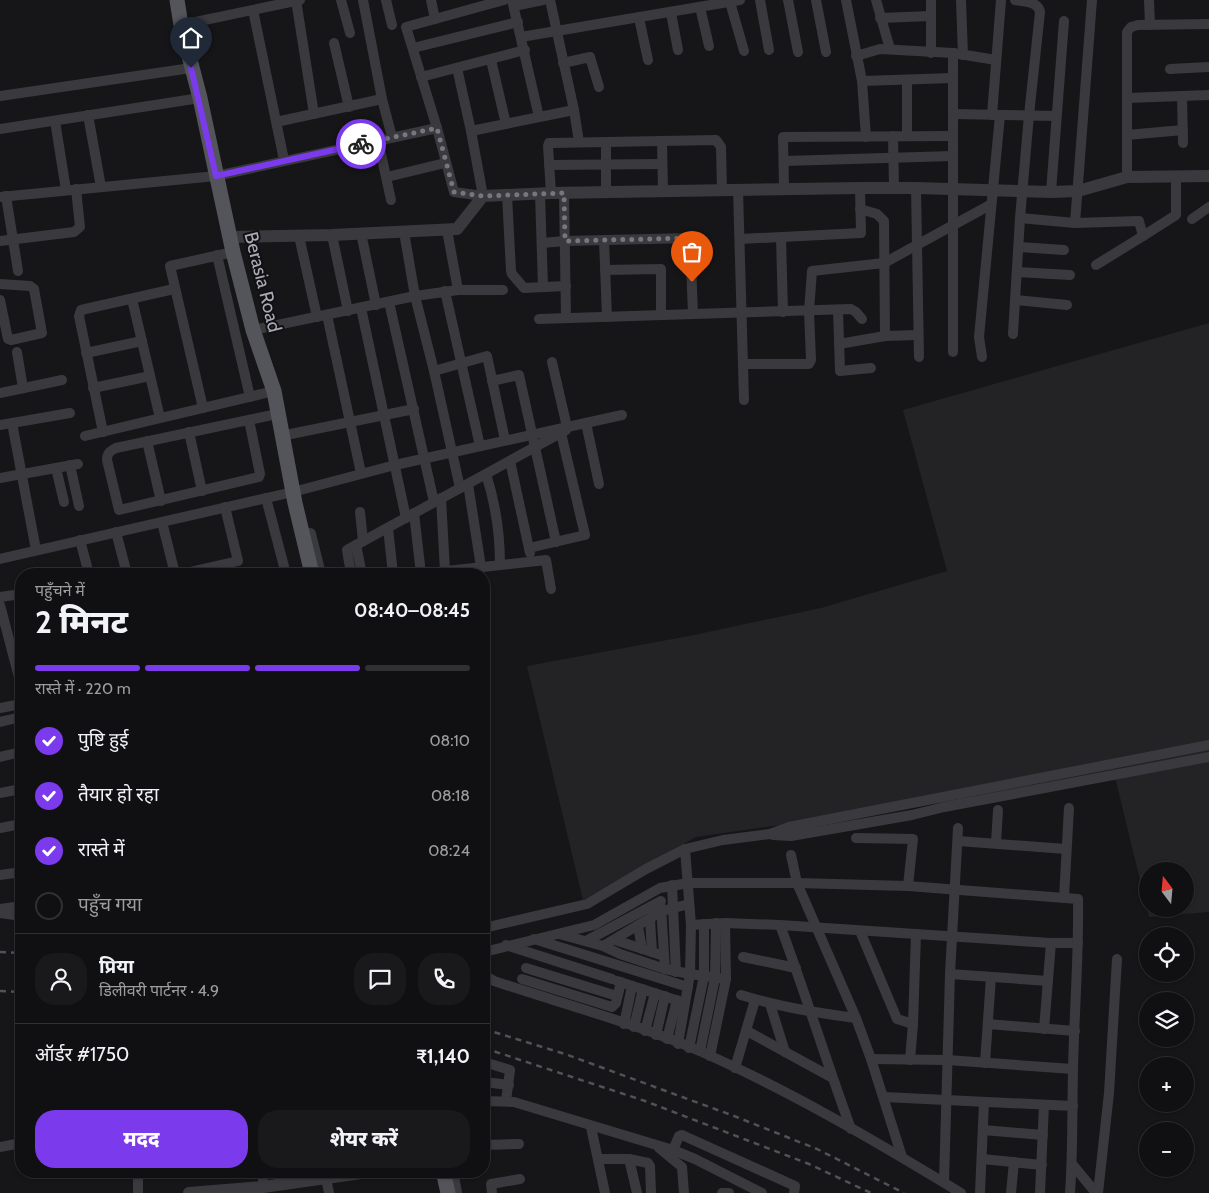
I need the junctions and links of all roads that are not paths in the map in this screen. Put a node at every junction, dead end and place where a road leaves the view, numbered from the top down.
1 (177, 0) edge
2 (297, 0) edge
3 (341, 0) edge
4 (363, 0) edge
5 (386, 0) edge
6 (431, 0) edge
7 (504, 0) edge
8 (543, 0) edge
9 (550, 0) edge
10 (760, 0) edge
11 (788, 0) edge
12 (816, 0) edge
13 (846, 0) edge
14 (876, 0) edge
15 (931, 0) edge
16 (962, 0) edge
17 (1001, 0) edge
18 (1015, 0) edge
19 (1092, 0) edge
20 (1149, 0) edge
21 (735, 1) edge
22 (513, 3) edge
23 (469, 5) edge
24 (700, 7) junction
25 (253, 10) junction
26 (670, 13) junction
27 (931, 16) junction
28 (639, 18) junction
29 (880, 18) junction
30 (436, 19) junction
31 (1064, 21) dead end
32 (518, 22) junction
33 (1209, 24) edge
34 (181, 25) junction
35 (392, 25) dead end
36 (1150, 25) junction
37 (556, 30) junction
38 (350, 33) dead end
39 (521, 37) junction
40 (334, 43) dead end
41 (709, 46) dead end
42 (413, 48) junction
43 (525, 50) junction
44 (678, 50) dead end
45 (769, 50) dead end
46 (890, 50) junction
47 (744, 51) dead end
48 (798, 52) dead end
49 (826, 52) dead end
50 (931, 53) junction
51 (958, 54) junction
52 (856, 56) junction
53 (492, 60) junction
54 (648, 60) dead end
55 (996, 60) junction
56 (563, 63) junction
57 (1209, 67) edge
58 (191, 68) junction
59 (457, 68) junction
60 (1170, 69) dead end
61 (421, 77) junction
62 (953, 78) junction
63 (906, 80) junction
64 (862, 82) junction
65 (599, 87) dead end
66 (1209, 95) edge
67 (0, 96) edge
68 (1182, 96) junction
69 (200, 98) junction
70 (1127, 98) junction
71 (382, 99) junction
72 (349, 107) junction
73 (574, 110) junction
74 (314, 114) junction
75 (953, 114) junction
76 (88, 115) junction
77 (996, 115) junction
78 (1028, 115) junction
79 (1056, 116) junction
80 (539, 117) junction
81 (55, 121) junction
82 (276, 122) junction
83 (506, 124) junction
84 (437, 128) junction
85 (0, 129) edge
86 (1183, 130) junction
87 (472, 131) junction
88 (1127, 135) junction
89 (893, 136) junction
90 (907, 136) junction
91 (953, 136) junction
92 (866, 137) junction
93 (392, 138) junction
94 (378, 140) junction
95 (662, 141) junction
96 (578, 142) junction
97 (606, 142) junction
98 (1183, 143) dead end
99 (953, 156) junction
100 (894, 158) junction
101 (284, 160) junction
102 (784, 161) junction
103 (445, 163) junction
104 (606, 164) junction
105 (662, 164) junction
106 (549, 165) junction
107 (216, 176) junction
108 (1209, 176) edge
109 (387, 177) junction
110 (1176, 177) junction
111 (1127, 178) junction
112 (102, 187) junction
113 (784, 188) junction
114 (860, 188) junction
115 (894, 188) junction
116 (916, 188) junction
117 (953, 189) junction
118 (71, 190) junction
119 (722, 190) junction
120 (738, 190) junction
121 (992, 190) junction
122 (1078, 191) junction
123 (663, 192) junction
124 (1022, 192) junction
125 (1050, 192) junction
126 (552, 193) junction
127 (606, 193) junction
128 (508, 195) junction
129 (483, 196) junction
130 (3, 197) edge
131 (391, 200) dead end
132 (990, 205) junction
133 (1209, 207) edge
134 (860, 210) junction
135 (1020, 218) junction
136 (1192, 219) dead end
137 (1075, 224) junction
138 (953, 227) junction
139 (447, 230) junction
140 (362, 232) junction
141 (404, 232) junction
142 (332, 235) junction
143 (299, 236) junction
144 (1143, 236) junction
145 (230, 237) junction
146 (781, 238) junction
147 (740, 239) junction
148 (12, 240) junction
149 (604, 240) junction
150 (0, 241) edge
151 (565, 241) junction
152 (542, 243) junction
153 (917, 245) junction
154 (1019, 246) junction
155 (1064, 250) dead end
156 (233, 252) junction
157 (217, 255) junction
158 (884, 263) junction
159 (1096, 264) dead end
160 (18, 270) dead end
161 (605, 270) junction
162 (1017, 272) junction
163 (1070, 275) dead end
164 (0, 284) edge
165 (566, 286) junction
166 (543, 287) junction
167 (174, 289) junction
168 (458, 290) junction
169 (503, 290) dead end
170 (445, 291) junction
171 (415, 296) junction
172 (132, 298) junction
173 (0, 300) edge
174 (1015, 300) junction
175 (389, 302) junction
176 (376, 305) junction
177 (1067, 305) dead end
178 (361, 308) junction
179 (838, 310) junction
180 (348, 311) junction
181 (809, 311) junction
182 (783, 312) junction
183 (743, 313) junction
184 (693, 314) junction
185 (662, 315) junction
186 (322, 316) junction
187 (607, 317) junction
188 (566, 318) junction
189 (539, 319) dead end
190 (862, 319) dead end
191 (253, 330) junction
192 (1013, 334) dead end
193 (917, 335) junction
194 (885, 336) junction
195 (142, 341) junction
196 (839, 344) junction
197 (18, 352) dead end
198 (953, 352) dead end
199 (86, 353) junction
200 (919, 357) dead end
201 (982, 357) dead end
202 (552, 362) dead end
203 (461, 364) junction
204 (744, 364) junction
205 (871, 368) dead end
206 (434, 371) junction
207 (150, 376) junction
208 (62, 380) dead end
209 (492, 381) junction
210 (23, 388) junction
211 (94, 388) junction
212 (274, 392) junction
213 (0, 393) edge
214 (250, 397) junction
215 (744, 400) dead end
216 (203, 408) junction
217 (414, 409) junction
218 (70, 413) dead end
219 (278, 414) junction
220 (384, 415) junction
221 (622, 415) dead end
222 (160, 418) junction
223 (249, 420) junction
224 (349, 422) junction
225 (12, 423) junction
226 (586, 423) junction
227 (0, 425) edge
228 (566, 429) junction
229 (103, 432) junction
230 (189, 432) junction
231 (532, 435) junction
232 (85, 436) dead end
233 (281, 436) junction
234 (505, 440) junction
235 (147, 441) junction
236 (480, 446) junction
237 (534, 448) junction
238 (452, 452) junction
239 (425, 458) junction
240 (510, 461) junction
241 (395, 465) junction
242 (56, 468) junction
243 (361, 473) junction
244 (21, 474) junction
245 (486, 474) junction
246 (0, 478) edge
247 (599, 484) dead end
248 (464, 486) junction
249 (202, 491) junction
250 (294, 497) junction
251 (266, 498) junction
252 (438, 500) junction
253 (161, 501) junction
254 (64, 502) dead end
255 (79, 506) dead end
256 (225, 507) junction
257 (360, 512) dead end
258 (410, 516) junction
259 (162, 522) junction
260 (388, 528) junction
261 (116, 532) junction
262 (80, 540) junction
263 (556, 542) junction
264 (360, 543) junction
265 (529, 548) junction
266 (36, 550) junction
267 (0, 559) edge
268 (532, 562) junction
269 (500, 565) junction
270 (481, 567) junction
271 (87, 568) edge
272 (125, 568) edge
273 (174, 568) edge
274 (207, 568) edge
275 (284, 568) edge
276 (303, 568) edge
277 (311, 568) edge
278 (318, 568) edge
279 (350, 568) edge
280 (362, 568) edge
281 (392, 568) edge
282 (419, 568) edge
283 (445, 568) edge
284 (472, 568) edge
285 (551, 589) dead end
286 (15, 595) edge
287 (0, 597) edge
288 (0, 605) edge
289 (15, 662) edge
290 (15, 705) edge
291 (0, 708) edge
292 (15, 718) edge
293 (0, 722) edge
294 (1209, 745) edge
295 (15, 753) edge
296 (0, 757) edge
297 (1209, 757) edge
298 (15, 790) edge
299 (0, 793) edge
300 (958, 794) junction
301 (959, 804) junction
302 (1069, 808) dead end
303 (998, 810) dead end
304 (15, 825) edge
305 (0, 828) edge
306 (958, 828) dead end
307 (770, 834) junction
308 (856, 838) dead end
309 (958, 841) junction
310 (996, 843) junction
311 (686, 849) junction
312 (1066, 849) junction
313 (791, 855) dead end
314 (15, 873) edge
315 (0, 875) edge
316 (797, 882) junction
317 (688, 883) junction
318 (672, 885) junction
319 (908, 886) junction
320 (660, 888) junction
321 (954, 889) junction
322 (1064, 898) junction
323 (689, 904) junction
324 (661, 906) junction
325 (15, 907) edge
326 (0, 909) edge
327 (674, 909) junction
328 (0, 914) edge
329 (15, 915) edge
330 (650, 919) junction
331 (721, 923) junction
332 (704, 924) junction
333 (691, 925) junction
334 (780, 925) junction
335 (490, 927) edge
336 (817, 927) junction
337 (633, 928) junction
338 (860, 931) junction
339 (558, 934) junction
340 (916, 934) junction
341 (952, 936) junction
342 (533, 939) junction
343 (614, 940) junction
344 (586, 941) junction
345 (1051, 943) junction
346 (1078, 943) junction
347 (506, 945) junction
348 (631, 945) junction
349 (603, 946) junction
350 (490, 950) edge
351 (647, 951) junction
352 (531, 953) junction
353 (664, 956) junction
354 (743, 957) dead end
355 (619, 959) junction
356 (1117, 959) dead end
357 (574, 967) junction
358 (526, 968) junction
359 (796, 968) junction
360 (665, 969) junction
361 (676, 972) junction
362 (690, 974) junction
363 (950, 974) junction
364 (704, 976) junction
365 (991, 977) junction
366 (721, 978) junction
367 (490, 979) edge
368 (522, 979) junction
369 (617, 981) junction
370 (1048, 981) junction
371 (570, 982) junction
372 (688, 987) junction
373 (638, 988) junction
374 (518, 989) junction
375 (566, 993) junction
376 (660, 995) junction
377 (741, 995) dead end
378 (617, 996) junction
379 (755, 1000) junction
380 (681, 1002) junction
381 (563, 1004) junction
382 (770, 1004) junction
383 (812, 1013) junction
384 (856, 1018) junction
385 (624, 1024) junction
386 (914, 1024) junction
387 (988, 1024) junction
388 (634, 1027) junction
389 (1044, 1030) junction
390 (645, 1031) junction
391 (747, 1031) junction
392 (1076, 1031) junction
393 (656, 1035) junction
394 (667, 1040) junction
395 (678, 1044) junction
396 (689, 1048) junction
397 (700, 1052) junction
398 (784, 1052) junction
399 (710, 1056) junction
400 (871, 1059) junction
401 (910, 1060) junction
402 (947, 1060) junction
403 (490, 1063) edge
404 (985, 1063) junction
405 (735, 1068) junction
406 (1073, 1069) junction
407 (832, 1077) junction
408 (490, 1083) edge
409 (509, 1085) junction
410 (884, 1098) junction
411 (946, 1099) junction
412 (490, 1101) edge
413 (506, 1101) junction
414 (984, 1102) junction
415 (1044, 1105) junction
416 (1073, 1106) junction
417 (591, 1127) junction
418 (851, 1129) junction
419 (983, 1130) junction
420 (1043, 1134) junction
421 (15, 1144) edge
422 (519, 1144) dead end
423 (490, 1145) edge
424 (657, 1146) junction
425 (0, 1147) edge
426 (673, 1150) junction
427 (902, 1157) junction
428 (598, 1159) junction
429 (628, 1159) junction
430 (982, 1159) junction
431 (1014, 1162) junction
432 (1072, 1164) junction
433 (1042, 1165) junction
434 (138, 1178) edge
435 (263, 1178) edge
436 (326, 1178) joint
437 (441, 1178) edge
438 (445, 1178) edge
439 (453, 1178) edge
440 (520, 1179) dead end
441 (944, 1182) junction
442 (263, 1187) junction
443 (138, 1193) edge
444 (189, 1193) edge
445 (329, 1193) edge
446 (444, 1193) edge
447 (448, 1193) edge
448 (456, 1193) edge
449 (492, 1193) edge
450 (605, 1193) edge
451 (637, 1193) edge
452 (651, 1193) edge
453 (684, 1193) edge
454 (722, 1193) edge
455 (729, 1193) edge
456 (762, 1193) edge
457 (794, 1193) edge
458 (961, 1193) edge
459 (980, 1193) edge
460 (1011, 1193) edge
461 (1040, 1193) edge
462 (1070, 1193) edge
463 (1097, 1193) edge

1 - 34 main road, Berasia Road
2 - 25 street
2 - 74 street
3 - 38 street
4 - 71 street
5 - 35 street
6 - 30 street
7 - 23 street
8 - 22 street
9 - 37 street
10 - 45 street
11 - 48 street
12 - 49 street
13 - 52 street
14 - 29 street
15 - 27 street
16 - 51 street
17 - 55 street
18 - 78 street
19 - 122 street
20 - 36 street
21 - 24 street
21 - 47 street
22 - 32 street
23 - 30 street
24 - 26 street
24 - 41 street
25 - 34 street
25 - 82 street
26 - 28 street
26 - 44 street
27 - 29 street
27 - 50 street
28 - 37 street
28 - 54 street
29 - 46 street
30 - 42 street
31 - 79 street
32 - 39 street
32 - 42 street
33 - 36 street
34 - 58 main road, Berasia Road
36 - 70 street
37 - 39 street
37 - 56 street
39 - 43 street
40 - 72 street
42 - 61 street
43 - 53 street
43 - 80 street
46 - 50 street
46 - 52 street
50 - 51 street
51 - 55 street
51 - 62 street
52 - 64 street
53 - 59 street
53 - 83 street
55 - 77 street
56 - 65 street
56 - 73 street
57 - 60 street
58 - 67 street
58 - 69 main road, Berasia Road
59 - 61 street
59 - 87 street
61 - 84 street
62 - 63 street
62 - 75 street
63 - 64 street
63 - 90 street
64 - 92 street
66 - 68 street
68 - 70 street
68 - 86 street
69 - 76 street
69 - 107 main road, Berasia Road
70 - 88 street
71 - 72 street
71 - 93 street
72 - 74 street
73 - 80 street
73 - 96 street
74 - 82 street
75 - 77 street
75 - 91 street
76 - 81 street
76 - 112 street
77 - 78 street
77 - 121 street
78 - 79 street
78 - 124 street
79 - 125 street
80 - 83 street
81 - 85 street
81 - 118 street
82 - 101 street
83 - 87 street
84 - 93 street
84 - 103 street
86 - 88 street
86 - 98 street
87 - 129 street
88 - 111 street
89 - 90 street
89 - 92 street
89 - 100 street
90 - 91 street
91 - 99 street
92 - 102 street
93 - 94 street
94 - 101 street
94 - 109 street
95 - 97 street
95 - 105 street
95 - 119 street
96 - 97 street
96 - 106 street
97 - 104 street
99 - 100 street
99 - 117 street
100 - 102 street
100 - 115 street
101 - 107 street
102 - 113 street
103 - 109 street
103 - 129 street
104 - 105 street
104 - 106 street
104 - 127 street
105 - 123 street
106 - 126 street
107 - 112 street
107 - 145 main road, Berasia Road
108 - 110 street
109 - 131 street
110 - 111 street
110 - 144 street
111 - 122 street
112 - 118 street
113 - 114 street
113 - 120 street
114 - 115 street
114 - 134 street
115 - 116 street
116 - 117 street
116 - 153 street
117 - 121 street
117 - 138 street
118 - 130 street
118 - 148 street
119 - 120 street
119 - 123 street
120 - 147 street
121 - 124 street
121 - 132 street
122 - 125 street
122 - 137 street
123 - 127 street
124 - 125 street
124 - 135 street
126 - 127 street
126 - 128 street
126 - 151 street
126 - 152 street
128 - 129 street
128 - 166 street
129 - 139 street
130 - 148 street
132 - 138 street
132 - 201 street
133 - 136 street
134 - 146 street
134 - 158 street
135 - 137 street
135 - 154 street
137 - 144 street
138 - 153 street
138 - 198 street
139 - 141 street
139 - 168 street
140 - 141 street
140 - 142 street
140 - 176 street
141 - 171 street
142 - 143 street
142 - 180 street
143 - 145 street
143 - 186 street
144 - 159 street
145 - 156 main road, Berasia Road
146 - 147 street
146 - 182 street
147 - 183 street
148 - 150 street
148 - 160 street
149 - 151 street
149 - 161 street
149 - 184 street
151 - 152 street
151 - 165 street
152 - 166 street
153 - 158 street
153 - 193 street
154 - 155 street
154 - 162 street
156 - 157 street
156 - 191 main road, Berasia Road
157 - 167 street
157 - 214 street
158 - 181 street
158 - 194 street
161 - 185 street
161 - 187 street
162 - 163 street
162 - 174 street
164 - 173 street
165 - 166 street
165 - 188 street
167 - 172 street
167 - 216 street
168 - 169 street
168 - 170 street
170 - 171 street
170 - 203 street
171 - 175 street
171 - 206 street
172 - 195 street
172 - 199 street
174 - 177 street
174 - 192 street
175 - 176 street
175 - 217 street
176 - 178 street
178 - 180 street
178 - 220 street
179 - 181 street
179 - 190 street
179 - 196 street
180 - 186 street
181 - 182 street
181 - 204 street
182 - 183 street
183 - 184 street
183 - 204 street
184 - 185 street
185 - 187 street
186 - 191 street
186 - 224 street
187 - 188 street
188 - 189 street
191 - 212 main road, Berasia Road
193 - 194 street
193 - 200 street
194 - 196 street
195 - 199 street
195 - 207 street
196 - 205 street
197 - 210 street
199 - 211 street
202 - 228 street
203 - 206 street
203 - 209 street
203 - 236 street
204 - 215 street
206 - 238 street
207 - 211 street
207 - 222 street
208 - 210 street
209 - 231 street
209 - 234 street
210 - 213 street
211 - 229 street
212 - 214 street
212 - 219 main road, Berasia Road
214 - 216 street
216 - 222 street
217 - 220 street
217 - 239 street
218 - 225 street
219 - 223 street
219 - 233 main road, Berasia Road
220 - 224 street
220 - 241 street
221 - 226 street
222 - 229 street
223 - 230 street
223 - 249 street
224 - 233 street
224 - 243 street
225 - 227 street
225 - 244 street
226 - 228 street
226 - 247 street
228 - 231 street
228 - 237 street
228 - 263 street
229 - 232 street
230 - 235 street
230 - 249 street
231 - 234 street
231 - 237 street
233 - 250 main road, Berasia Road
234 - 236 street
235 - 253 street
235 - 253 street
236 - 238 street
237 - 240 street
237 - 263 street
238 - 239 street
238 - 248 street
239 - 241 street
239 - 252 street
240 - 245 street
240 - 265 street
241 - 243 street
241 - 258 street
242 - 244 street
242 - 254 street
242 - 255 street
243 - 250 street
244 - 246 street
244 - 266 street
245 - 248 street
245 - 269 street
248 - 252 street
248 - 270 street
249 - 253 street
250 - 251 street
250 - 276 street
250 - 277 main road, Berasia Road
250 - 278 street
251 - 256 street
251 - 275 street
252 - 258 street
252 - 283 street
256 - 259 street
256 - 274 street
257 - 264 street
258 - 260 street
258 - 282 street
259 - 261 street
259 - 273 street
260 - 264 street
260 - 281 street
261 - 262 street
261 - 272 street
262 - 266 street
262 - 271 street
263 - 265 street
264 - 279 street
264 - 280 street
265 - 268 street
266 - 267 street
268 - 269 street
268 - 285 street
269 - 270 street
270 - 284 street
286 - 287 street
288 - 289 street
290 - 291 street
292 - 293 street
294 - 300 street
295 - 296 street
297 - 301 street
298 - 299 street
300 - 301 street
300 - 307 street
301 - 307 street
302 - 312 street
303 - 310 street
304 - 305 street
306 - 309 street
307 - 311 street
308 - 319 street
309 - 310 street
309 - 321 street
310 - 312 street
311 - 317 street
311 - 335 street
312 - 322 street
313 - 316 street
314 - 315 street
316 - 317 street
316 - 319 street
316 - 336 street
317 - 318 street
317 - 323 street
318 - 320 street
318 - 327 street
319 - 321 street
320 - 324 street
320 - 339 street
321 - 322 street
321 - 341 street
322 - 346 street
323 - 327 street
323 - 333 street
324 - 327 street
324 - 330 street
324 - 344 street
324 - 353 street
325 - 326 street
327 - 361 street
328 - 329 street
330 - 337 street
330 - 351 street
331 - 332 street
331 - 334 street
331 - 366 street
332 - 333 street
332 - 364 street
333 - 362 street
334 - 336 street
334 - 359 street
336 - 338 street
336 - 384 street
337 - 343 street
337 - 348 street
337 - 351 street
338 - 340 street
338 - 386 street
339 - 342 street
339 - 344 street
340 - 341 street
340 - 386 street
341 - 345 street
341 - 363 street
342 - 347 street
342 - 355 street
343 - 348 street
343 - 349 street
344 - 349 street
345 - 346 street
345 - 370 street
346 - 392 street
347 - 350 street
347 - 352 street
348 - 351 street
349 - 355 street
351 - 353 street
352 - 357 street
352 - 358 street
353 - 360 street
354 - 359 street
355 - 360 street
355 - 369 street
355 - 372 street
356 - 463 street
357 - 369 street
357 - 371 street
358 - 368 street
358 - 371 street
359 - 383 street
360 - 361 street
361 - 362 street
362 - 364 street
362 - 372 street
363 - 365 street
363 - 402 street
364 - 366 street
364 - 396 street
365 - 370 street
365 - 387 street
366 - 397 street
366 - 399 street
367 - 374 street
368 - 374 street
368 - 375 street
369 - 373 street
369 - 378 street
370 - 389 street
371 - 375 street
371 - 378 street
372 - 380 street
373 - 376 street
373 - 385 street
373 - 388 street
374 - 381 street
375 - 378 street
375 - 381 street
376 - 380 street
376 - 390 street
376 - 393 street
377 - 379 street
379 - 382 street
379 - 391 street
380 - 394 street
380 - 395 street
381 - 385 street
382 - 383 street
382 - 398 street
383 - 384 street
383 - 407 street
384 - 400 street
385 - 388 street
386 - 401 street
387 - 389 street
387 - 404 street
388 - 390 street
389 - 392 street
390 - 393 street
391 - 398 street
391 - 405 street
392 - 406 street
393 - 394 street
394 - 395 street
395 - 396 street
396 - 397 street
397 - 399 street
398 - 407 street
399 - 405 street
400 - 401 street
400 - 410 street
401 - 402 street
402 - 404 street
402 - 411 street
403 - 409 street
404 - 406 street
405 - 418 street
406 - 416 street
407 - 418 street
408 - 409 street
409 - 413 street
410 - 411 street
410 - 427 street
411 - 414 street
411 - 441 street
412 - 413 street
413 - 417 street
414 - 415 street
414 - 419 street
415 - 416 street
415 - 420 street
416 - 432 street
417 - 424 street
417 - 428 street
418 - 427 street
419 - 420 street
419 - 430 street
420 - 433 street
421 - 425 street
422 - 423 street
424 - 426 street
424 - 453 street
426 - 456 street
426 - 457 street
427 - 441 street
428 - 429 street
428 - 450 street
429 - 451 street
429 - 452 street
430 - 431 street
430 - 459 street
431 - 433 street
431 - 460 street
432 - 462 street
432 - 463 street
433 - 461 street
434 - 443 street
435 - 442 street
436 - 442 street
436 - 445 street
437 - 446 street
438 - 447 main road
439 - 448 street
440 - 449 street
441 - 458 street
442 - 444 street
454 - 455 street

